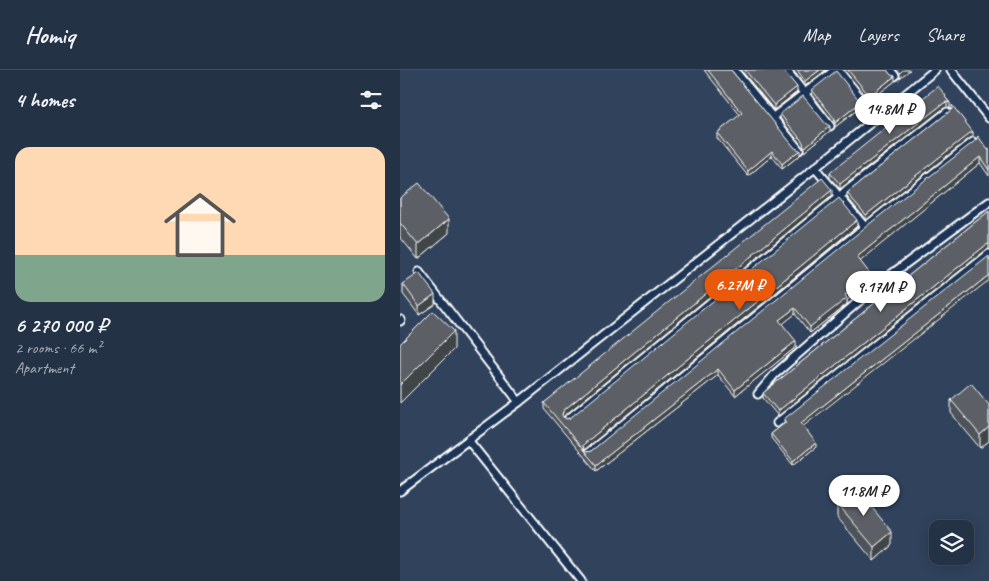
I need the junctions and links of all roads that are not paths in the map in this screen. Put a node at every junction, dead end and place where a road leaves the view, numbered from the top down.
1 (734, 70) edge
2 (786, 70) edge
3 (837, 70) edge
4 (935, 70) edge
5 (951, 70) edge
6 (805, 94) junction
7 (862, 101) edge
8 (948, 112) edge
9 (772, 118) junction
10 (989, 118) edge
11 (830, 126) edge
12 (973, 142) edge
13 (799, 150) edge
14 (815, 168) junction
15 (840, 196) junction
16 (989, 202) edge
17 (865, 227) junction
18 (989, 254) edge
19 (419, 272) edge
20 (758, 394) dead end
21 (519, 402) junction
22 (567, 420) edge
23 (777, 423) dead end
24 (468, 440) junction
25 (588, 453) edge
26 (400, 491) edge
27 (581, 581) edge

1 - 9 lane
2 - 6 lane
3 - 6 lane
3 - 7 lane
4 - 14 lane
5 - 10 lane
6 - 9 lane
6 - 11 lane
8 - 15 lane
9 - 13 lane
12 - 17 lane
14 - 15 lane
14 - 21 lane
15 - 17 lane
15 - 22 lane
16 - 20 lane
17 - 25 lane
18 - 23 lane
19 - 21 lane
21 - 24 lane
24 - 26 lane
24 - 27 lane

